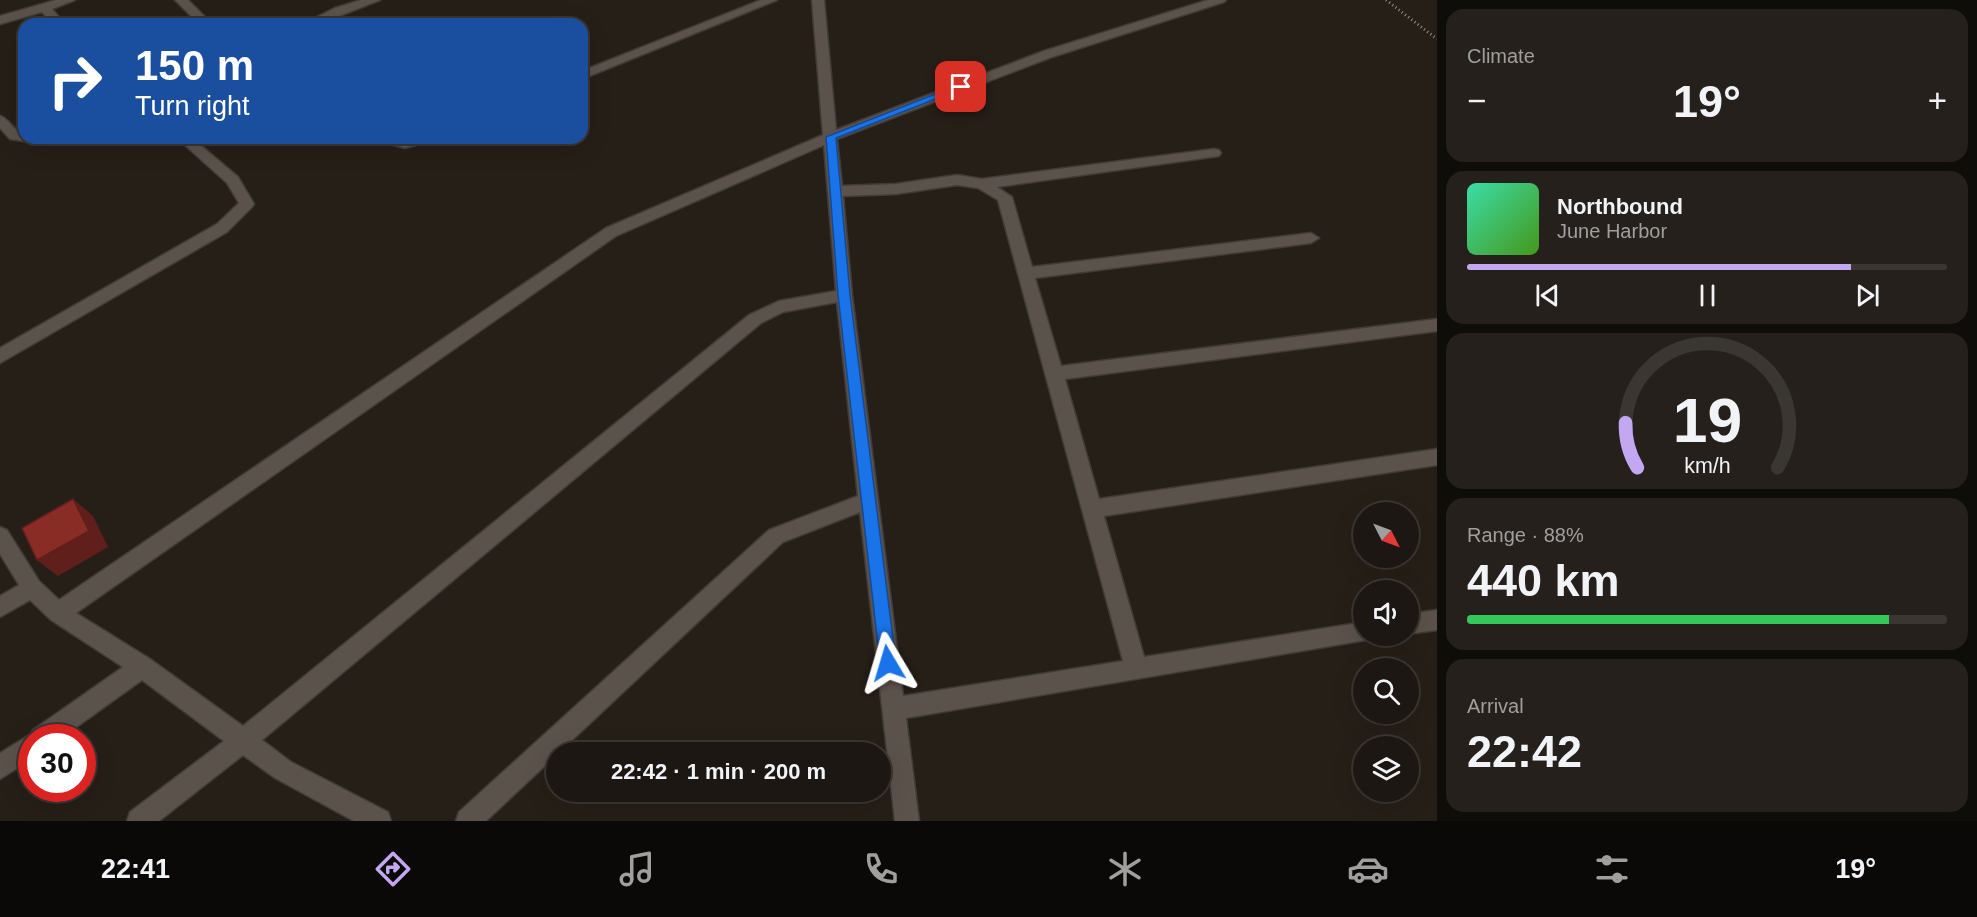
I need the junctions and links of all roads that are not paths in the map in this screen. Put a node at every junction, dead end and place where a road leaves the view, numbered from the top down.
1 (69, 0) edge
2 (181, 0) edge
3 (374, 0) edge
4 (771, 0) edge
5 (818, 0) edge
6 (1220, 0) edge
7 (44, 7) junction
8 (53, 18) edge
9 (200, 18) edge
10 (322, 18) edge
11 (0, 20) edge
12 (588, 73) edge
13 (0, 120) edge
14 (18, 136) edge
15 (831, 137) junction
16 (191, 144) edge
17 (1214, 153) dead end
18 (982, 184) junction
19 (837, 191) junction
20 (1311, 238) dead end
21 (1027, 273) junction
22 (844, 295) junction
23 (1437, 325) edge
24 (0, 356) edge
25 (1054, 374) junction
26 (1437, 457) edge
27 (869, 500) junction
28 (1092, 508) junction
29 (0, 536) edge
30 (32, 588) junction
31 (0, 607) edge
32 (58, 613) junction
33 (1437, 620) edge
34 (1419, 622) edge
35 (1353, 634) edge
36 (142, 667) junction
37 (1137, 670) junction
38 (894, 709) junction
39 (61, 724) edge
40 (243, 741) junction
41 (18, 755) edge
42 (0, 767) edge
43 (139, 821) edge
44 (379, 821) edge
45 (468, 821) edge
46 (907, 821) edge

1 - 7 street
2 - 9 street
3 - 10 street
4 - 12 street
5 - 15 street
6 - 15 street
7 - 8 street
7 - 11 street
13 - 14 street
15 - 19 street
15 - 32 street
16 - 24 street
17 - 18 street
18 - 19 street
18 - 21 street
19 - 22 street
20 - 21 street
21 - 25 street
22 - 27 street
22 - 40 street
23 - 25 street
25 - 28 street
26 - 28 street
27 - 38 street
27 - 45 street
28 - 37 street
29 - 30 street
30 - 31 street
30 - 32 street
32 - 36 street
33 - 34 street
35 - 37 street
36 - 39 street
36 - 40 street
37 - 38 street
38 - 46 street
40 - 43 street
40 - 44 street
41 - 42 street

